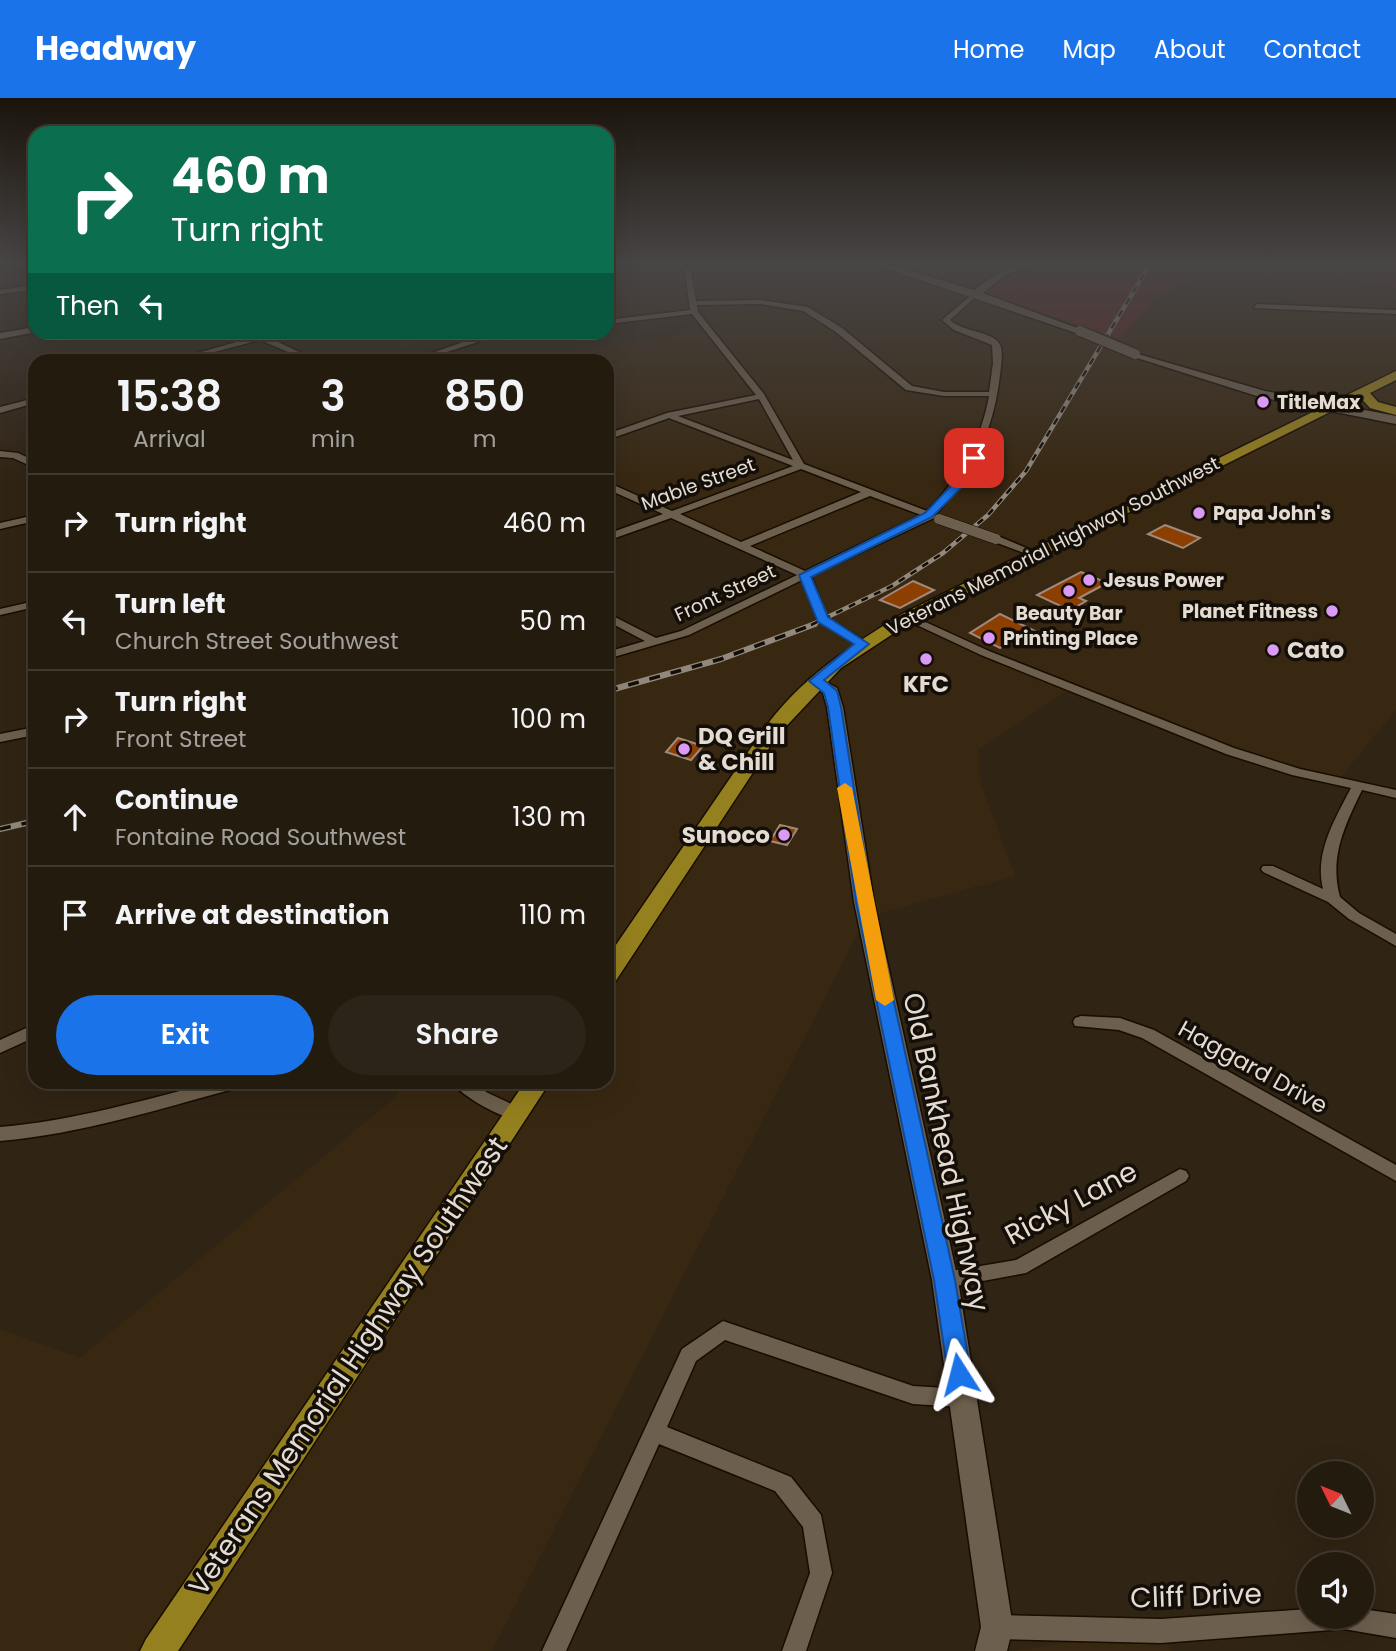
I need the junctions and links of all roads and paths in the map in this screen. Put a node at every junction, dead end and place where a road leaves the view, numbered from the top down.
1 (716, 336) edge
2 (847, 336) edge
3 (978, 336) edge
4 (1098, 336) edge
5 (250, 340) edge
6 (268, 340) edge
7 (477, 340) edge
8 (199, 354) edge
9 (299, 354) edge
10 (434, 354) edge
11 (1396, 375) edge
12 (1362, 392) junction
13 (993, 394) junction
14 (761, 396) junction
15 (28, 402) edge
16 (1333, 407) junction
17 (0, 410) edge
18 (1396, 412) edge
19 (670, 415) junction
20 (1396, 420) edge
21 (614, 435) edge
22 (0, 454) edge
23 (28, 462) edge
24 (801, 466) junction
25 (614, 488) edge
26 (868, 493) junction
27 (673, 513) junction
28 (934, 517) junction
29 (28, 520) edge
30 (0, 526) edge
31 (614, 535) edge
32 (741, 546) junction
33 (1036, 554) junction
34 (805, 575) junction
35 (28, 606) edge
36 (0, 612) edge
37 (908, 617) junction
38 (614, 620) edge
39 (655, 642) junction
40 (862, 644) junction
41 (614, 654) edge
42 (815, 681) junction
43 (28, 732) edge
44 (0, 738) edge
45 (1358, 786) junction
46 (1396, 794) edge
47 (1268, 869) dead end
48 (1333, 899) junction
49 (1396, 941) edge
50 (614, 966) edge
51 (1081, 1022) dead end
52 (28, 1033) edge
53 (0, 1047) edge
54 (210, 1089) edge
55 (470, 1089) edge
56 (533, 1089) edge
57 (516, 1114) junction
58 (0, 1134) edge
59 (1396, 1174) edge
60 (1180, 1176) dead end
61 (945, 1280) junction
62 (963, 1398) junction
63 (654, 1432) junction
64 (1396, 1626) edge
65 (997, 1627) junction
66 (158, 1651) edge
67 (554, 1651) edge
68 (794, 1651) edge
69 (991, 1651) edge

1 - 14 street
2 - 13 street
3 - 13 street, Front Street
4 - 16 main road, bridge
5 - 8 street
6 - 9 street
7 - 10 street
11 - 12 main road, Veterans Memorial Highway Southwest
12 - 16 main road, Veterans Memorial Highway Southwest
12 - 18 main road
13 - 28 street, Front Street
14 - 19 street
14 - 24 street
15 - 17 street
16 - 18 main road
16 - 20 main road
16 - 33 main road, Veterans Memorial Highway Southwest
19 - 21 street
19 - 24 street
22 - 23 street
24 - 26 street
24 - 27 street, Mable Street
25 - 27 street
26 - 28 street
26 - 32 street
27 - 31 street, Mable Street
27 - 32 street
28 - 33 street, bridge
28 - 34 street, Front Street
29 - 30 street
32 - 34 street
33 - 37 main road, Veterans Memorial Highway Southwest
34 - 39 street, Front Street
34 - 40 street
35 - 36 street
37 - 40 main road, Veterans Memorial Highway Southwest
37 - 45 street
38 - 39 street
39 - 41 street, Front Street
40 - 42 main road, Veterans Memorial Highway Southwest
42 - 50 main road, Veterans Memorial Highway Southwest
42 - 61 main road, Old Bankhead Highway
43 - 44 street
45 - 46 street
45 - 48 street
47 - 48 street
48 - 49 street
51 - 59 street, Haggard Drive
52 - 53 street
54 - 58 street
55 - 57 street
56 - 57 main road, Veterans Memorial Highway Southwest
57 - 66 main road, Veterans Memorial Highway Southwest
60 - 61 street, Ricky Lane
61 - 62 main road, Old Bankhead Highway
62 - 63 street
62 - 65 main road, Old Bankhead Highway
63 - 67 street
63 - 68 street
64 - 65 street, Cliff Drive
65 - 69 main road, Old Bankhead Highway

